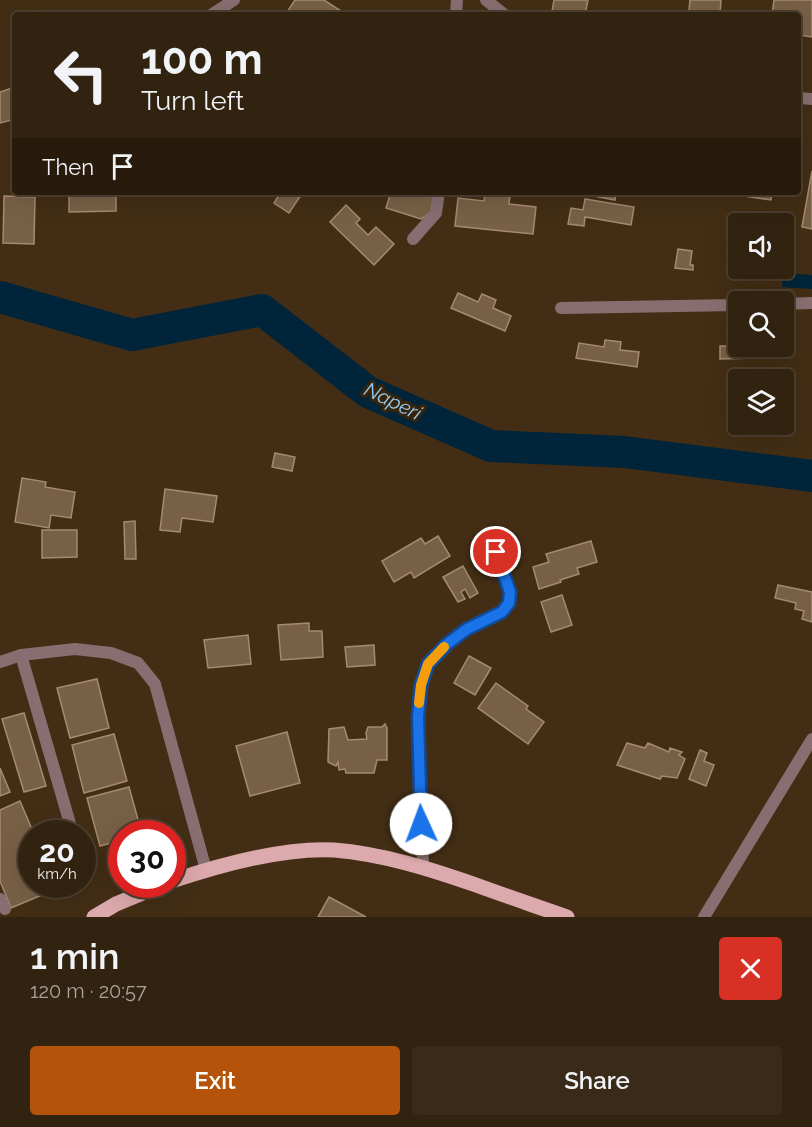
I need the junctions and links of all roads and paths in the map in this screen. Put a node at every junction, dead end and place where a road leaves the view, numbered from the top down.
1 (234, 0) edge
2 (486, 0) edge
3 (216, 12) edge
4 (501, 12) edge
5 (439, 195) edge
6 (413, 239) dead end
7 (812, 303) edge
8 (728, 304) edge
9 (794, 304) edge
10 (561, 308) dead end
11 (496, 552) dead end
12 (21, 655) junction
13 (0, 662) edge
14 (812, 739) edge
15 (69, 820) edge
16 (423, 867) junction
17 (206, 870) junction
18 (186, 876) edge
19 (131, 898) edge
20 (94, 917) edge
21 (567, 917) edge
22 (704, 917) edge

1 - 3 street
2 - 4 street
5 - 6 street
7 - 9 street
8 - 10 street
11 - 16 street
12 - 13 street
12 - 15 street
12 - 17 street
14 - 22 street
16 - 17 main road
16 - 21 main road
17 - 18 main road
19 - 20 main road

